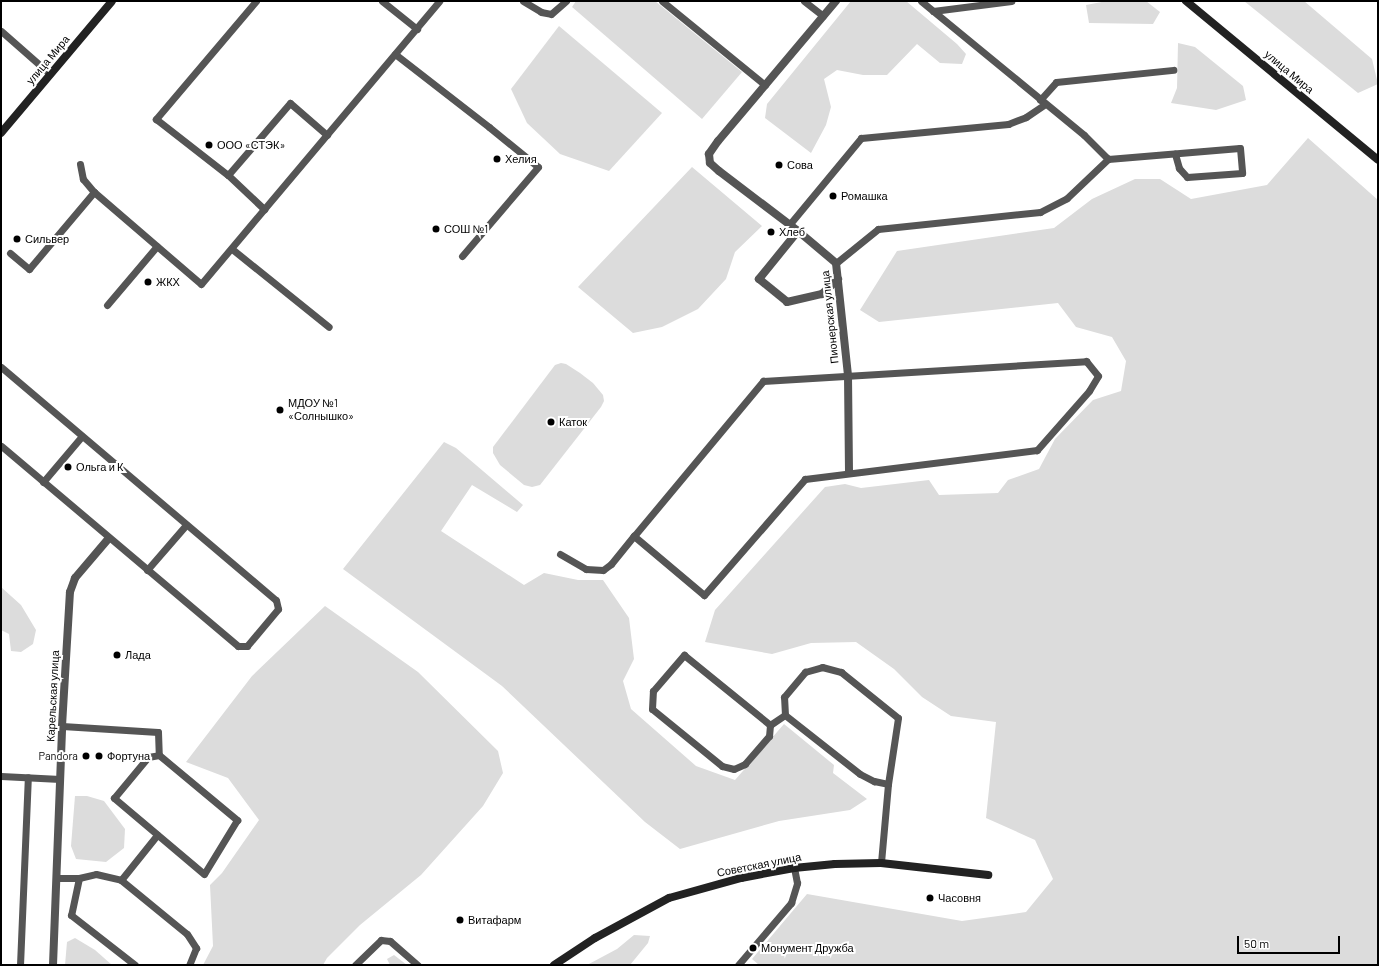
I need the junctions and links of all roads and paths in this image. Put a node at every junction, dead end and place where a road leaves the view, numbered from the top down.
1 (112, 1) edge
2 (256, 1) edge
3 (382, 1) edge
4 (439, 1) edge
5 (523, 1) edge
6 (566, 1) edge
7 (662, 1) edge
8 (804, 1) edge
9 (836, 1) edge
10 (921, 1) edge
11 (1011, 1) edge
12 (1186, 1) edge
13 (933, 11) junction
14 (823, 16) junction
15 (417, 29) junction
16 (1, 31) edge
17 (395, 54) junction
18 (1173, 70) dead end
19 (50, 74) junction
20 (765, 85) junction
21 (1042, 102) junction
22 (1, 133) edge
23 (327, 135) junction
24 (1175, 154) junction
25 (1108, 159) junction
26 (1378, 160) edge
27 (80, 164) dead end
28 (228, 175) junction
29 (94, 192) junction
30 (264, 210) junction
31 (789, 225) junction
32 (798, 231) junction
33 (157, 246) junction
34 (232, 249) junction
35 (10, 253) dead end
36 (462, 256) dead end
37 (836, 264) junction
38 (838, 279) junction
39 (107, 305) dead end
40 (330, 327) dead end
41 (1, 367) edge
42 (848, 376) junction
43 (82, 436) junction
44 (1, 446) edge
45 (849, 472) junction
46 (43, 482) junction
47 (186, 525) junction
48 (634, 536) junction
49 (109, 538) junction
50 (560, 554) dead end
51 (147, 570) junction
52 (785, 715) junction
53 (770, 725) junction
54 (62, 726) junction
55 (159, 755) junction
56 (1, 776) edge
57 (28, 777) junction
58 (60, 779) junction
59 (888, 784) junction
60 (157, 835) junction
61 (881, 863) junction
62 (794, 868) junction
63 (988, 875) dead end
64 (58, 878) junction
65 (79, 878) junction
66 (122, 880) junction
67 (20, 965) edge
68 (53, 965) edge
69 (135, 965) edge
70 (189, 965) edge
71 (355, 965) edge
72 (418, 965) edge
73 (554, 965) edge
74 (738, 965) edge

1 - 19 street, улица Мира
2 - 28 lane
3 - 15 lane
4 - 15 lane
5 - 6 lane
7 - 20 lane
8 - 14 lane
9 - 14 street, Пионерская улица
10 - 13 lane
11 - 13 lane
12 - 26 street, улица Мира
13 - 21 lane
14 - 20 street, Пионерская улица
15 - 17 lane
16 - 19 lane
17 - 23 lane
17 - 36 lane
18 - 21 lane
19 - 22 street, улица Мира
20 - 31 street, Пионерская улица
21 - 25 lane
21 - 31 lane
23 - 28 lane
23 - 30 lane
24 - 24 lane
24 - 25 lane
25 - 37 lane
27 - 29 lane
28 - 30 lane
29 - 33 lane
29 - 35 lane
30 - 34 lane
31 - 32 street, Пионерская улица
32 - 37 street, Пионерская улица
32 - 38 street
33 - 34 lane
33 - 39 lane
34 - 40 lane
37 - 38 street, Пионерская улица
38 - 42 street, Пионерская улица
41 - 43 lane
42 - 45 street, Пионерская улица
42 - 45 lane
42 - 48 lane
43 - 46 lane
43 - 47 lane
44 - 46 lane
45 - 48 lane
46 - 49 lane
47 - 51 lane
47 - 51 lane
48 - 50 lane
49 - 51 lane
49 - 54 street, Карельская улица
52 - 53 lane
52 - 59 lane
52 - 59 lane
53 - 53 lane
54 - 55 lane
54 - 58 street, Карельская улица
55 - 60 lane
55 - 60 lane
56 - 57 lane
57 - 58 lane
57 - 67 lane
58 - 64 street, Карельская улица
59 - 61 lane
60 - 66 lane
61 - 62 street, Советская улица
61 - 63 street, Советская улица
62 - 73 street, Советская улица
62 - 74 lane
64 - 65 lane
64 - 68 street, Карельская улица
65 - 66 lane
65 - 69 lane
66 - 70 lane
71 - 72 lane

